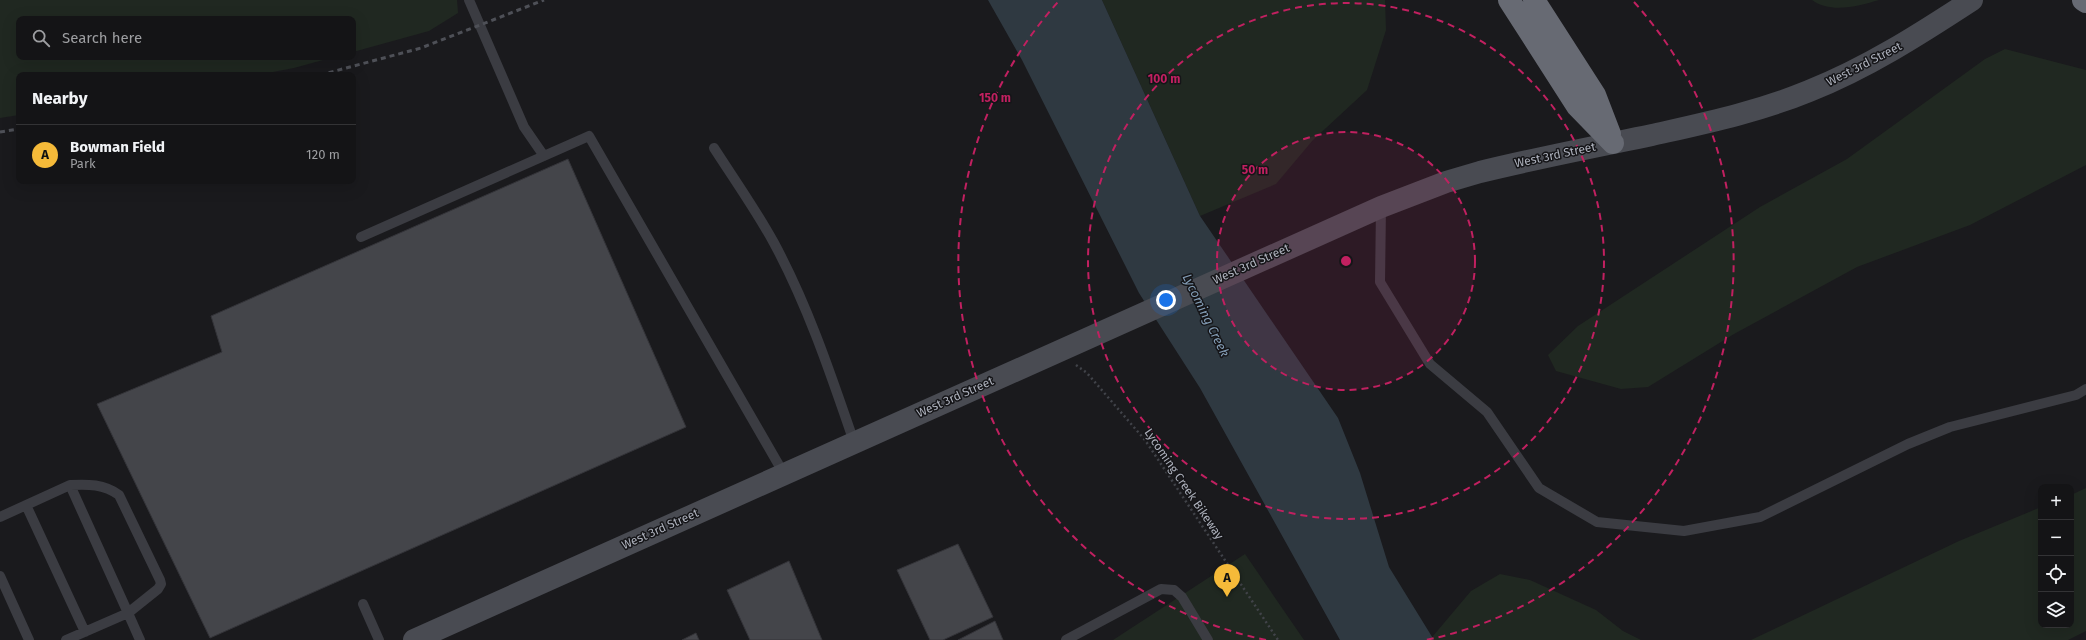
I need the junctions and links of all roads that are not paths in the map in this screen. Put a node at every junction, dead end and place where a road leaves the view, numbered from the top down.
1 (470, 0) edge
2 (1509, 0) edge
3 (1534, 0) edge
4 (1972, 0) edge
5 (2083, 0) edge
6 (2086, 2) edge
7 (1613, 143) junction
8 (714, 148) dead end
9 (544, 156) junction
10 (1381, 206) junction
11 (361, 237) dead end
12 (2086, 389) edge
13 (854, 442) junction
14 (784, 474) junction
15 (70, 485) junction
16 (26, 505) junction
17 (0, 517) edge
18 (0, 576) edge
19 (363, 604) dead end
20 (128, 613) junction
21 (85, 632) junction
22 (29, 640) edge
23 (66, 640) edge
24 (140, 640) edge
25 (379, 640) edge
26 (414, 640) edge
27 (1066, 640) edge
28 (1208, 640) edge

1 - 9 lane
2 - 7 highway
3 - 7 highway
4 - 7 main road, West 3rd Street
5 - 6 highway
7 - 10 main road, West 3rd Street
8 - 13 lane
9 - 11 lane
9 - 14 lane
10 - 12 lane
10 - 13 main road, West 3rd Street
13 - 14 main road, West 3rd Street
14 - 26 main road, West 3rd Street
15 - 16 lane
15 - 20 lane
15 - 20 lane
16 - 17 lane
16 - 21 lane
18 - 22 lane
19 - 25 lane
20 - 21 lane
20 - 24 lane
21 - 23 lane
27 - 28 lane

